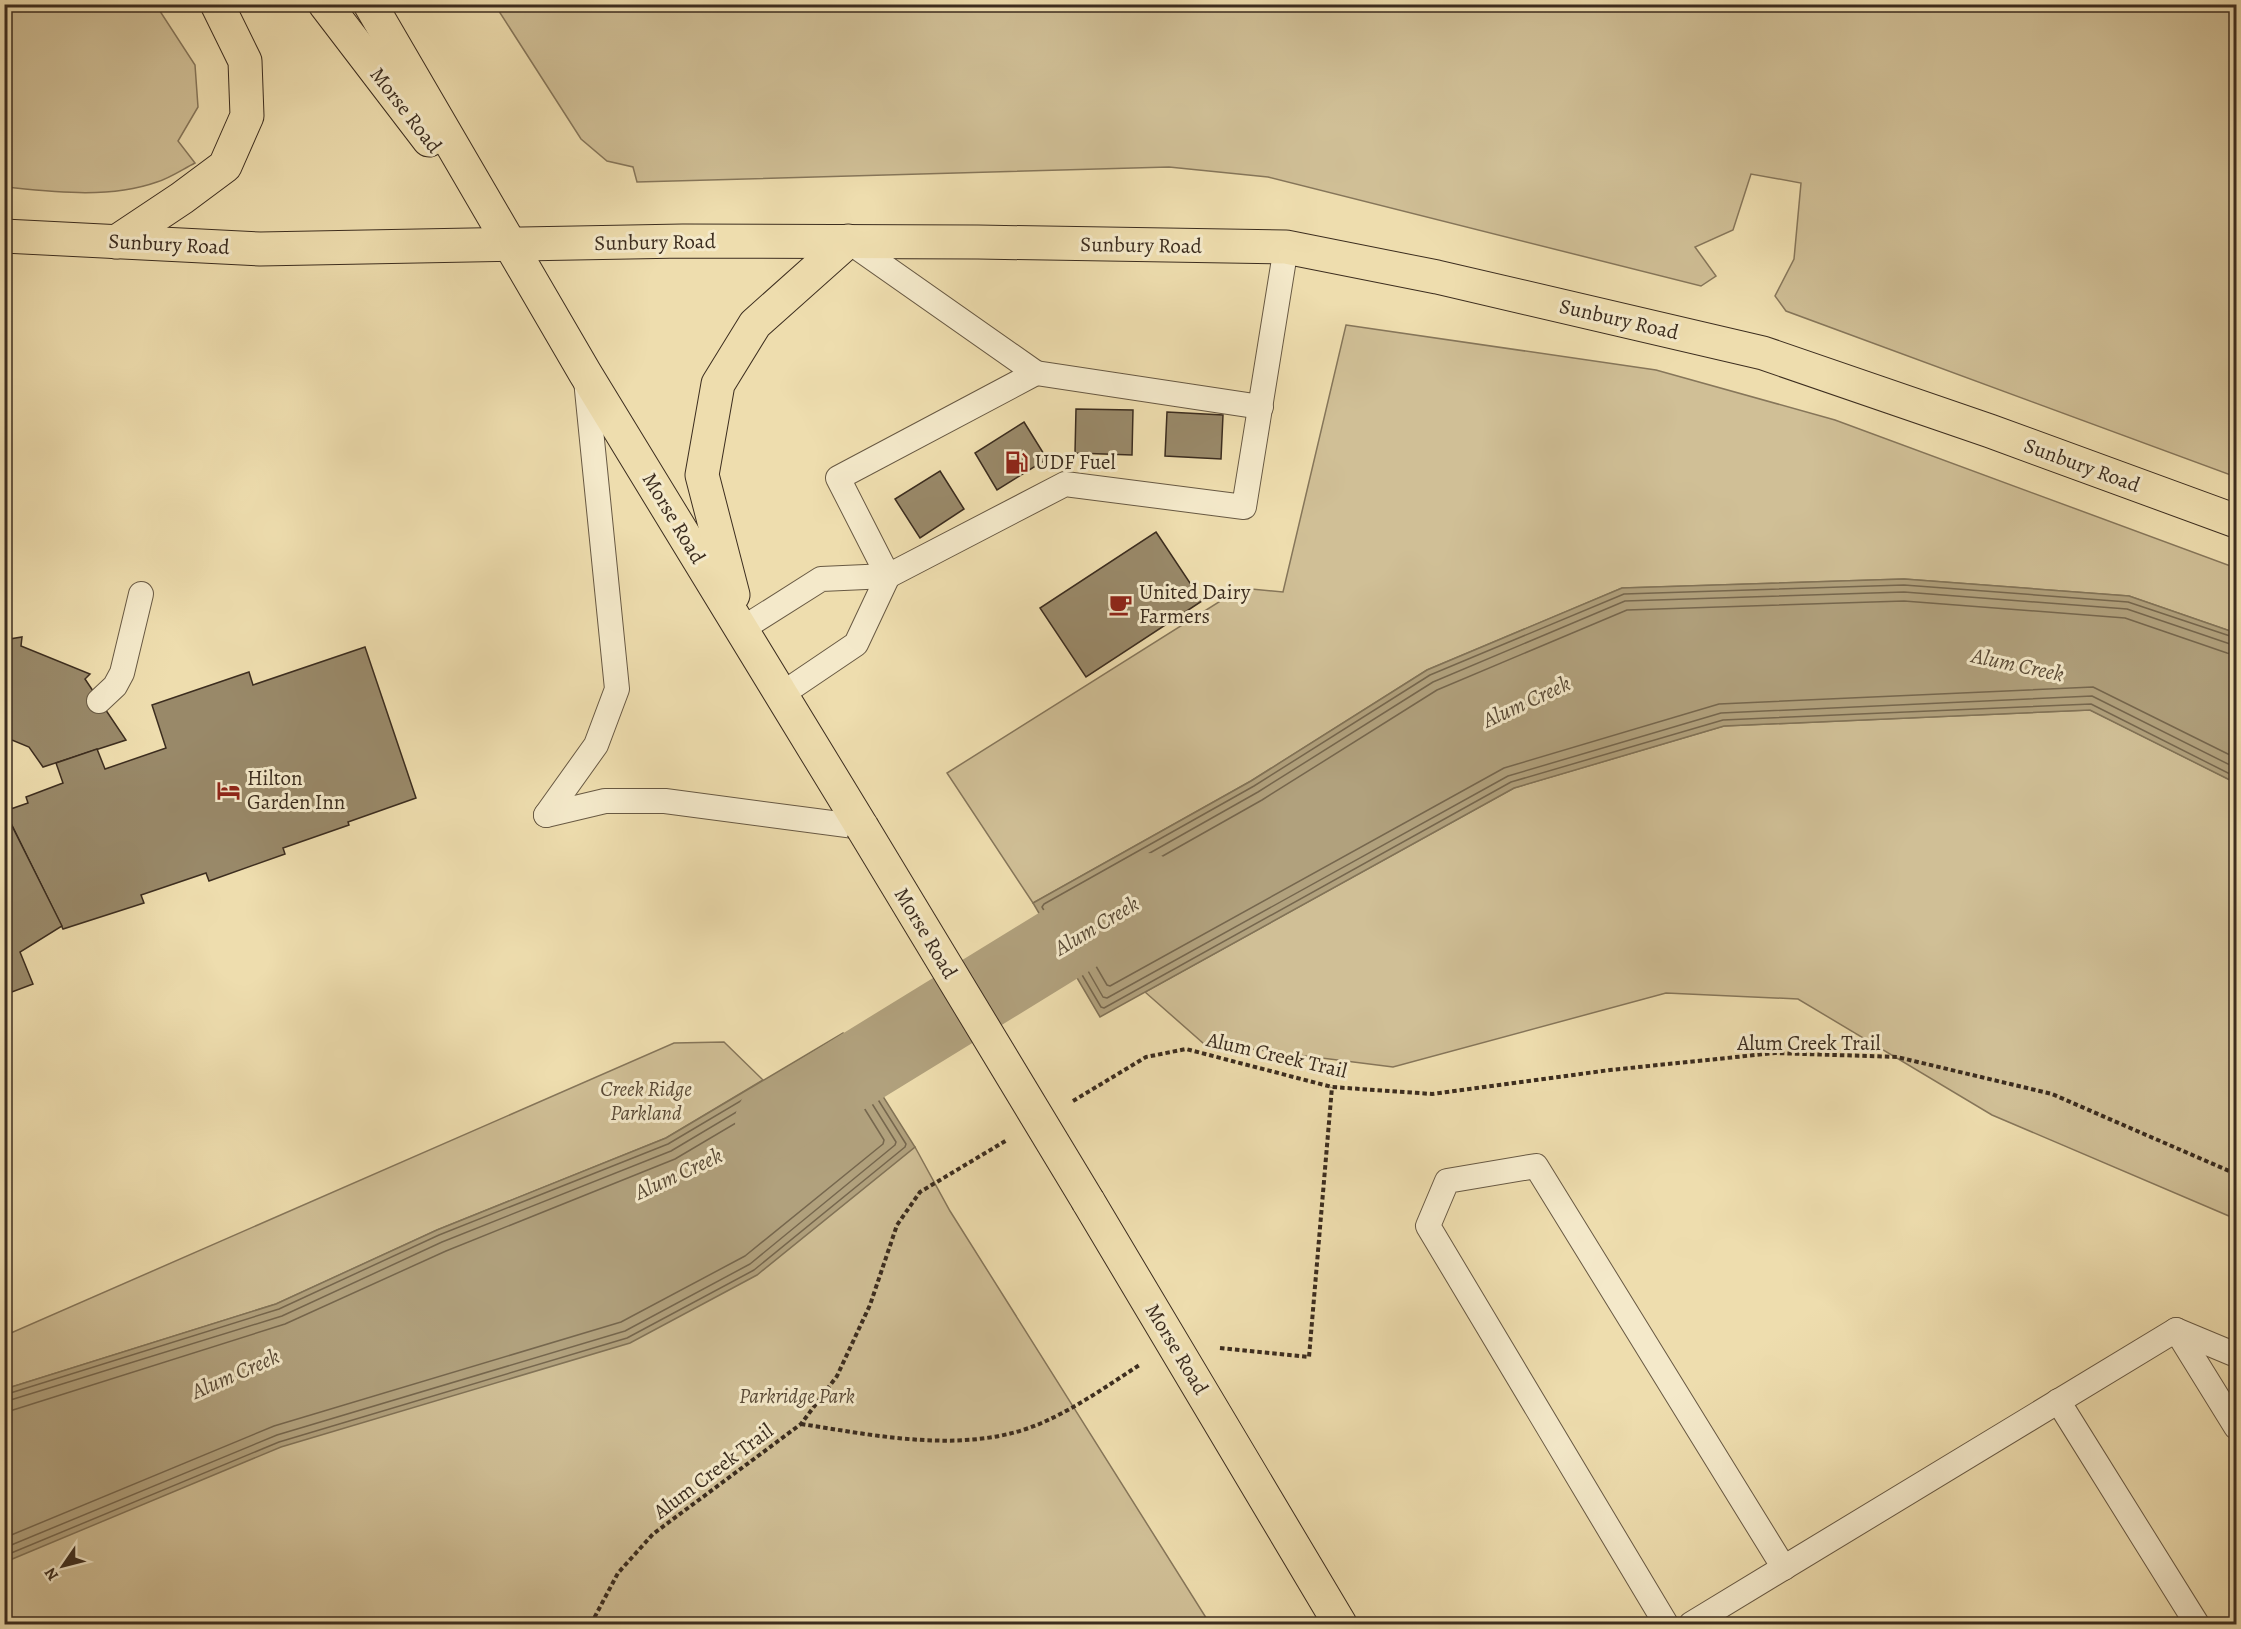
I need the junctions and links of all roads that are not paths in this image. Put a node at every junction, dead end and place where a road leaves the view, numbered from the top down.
1 (217, 4) edge
2 (325, 4) edge
3 (370, 4) edge
4 (4, 236) edge
5 (848, 241) junction
6 (116, 242) junction
7 (509, 244) junction
8 (1286, 247) junction
9 (585, 373) junction
10 (1036, 373) junction
11 (1261, 406) junction
12 (2236, 521) edge
13 (888, 576) junction
14 (141, 594) dead end
15 (742, 628) junction
16 (782, 694) junction
17 (99, 701) dead end
18 (862, 827) junction
19 (2176, 1330) junction
20 (2236, 1355) edge
21 (2058, 1401) junction
22 (2236, 1427) edge
23 (1784, 1568) junction
24 (1340, 1624) edge
25 (1666, 1624) edge
26 (1691, 1624) edge
27 (2197, 1624) edge

1 - 6 main road
2 - 7 main road, Morse Road
3 - 7 main road, Morse Road
4 - 6 main road, Sunbury Road
5 - 7 main road, Sunbury Road
5 - 8 main road, Sunbury Road
5 - 10 lane
5 - 15 main road
6 - 7 main road, Sunbury Road
7 - 9 main road, Morse Road
8 - 11 lane
8 - 12 main road, Sunbury Road
9 - 15 main road, Morse Road
9 - 18 lane
10 - 11 lane
10 - 13 lane
11 - 13 lane
13 - 15 lane
13 - 16 lane
14 - 17 lane
15 - 16 main road, Morse Road
16 - 18 main road, Morse Road
18 - 24 main road, Morse Road, bridge
19 - 20 lane
19 - 21 lane
19 - 22 lane
21 - 23 lane
21 - 27 lane
23 - 25 lane
23 - 26 lane

